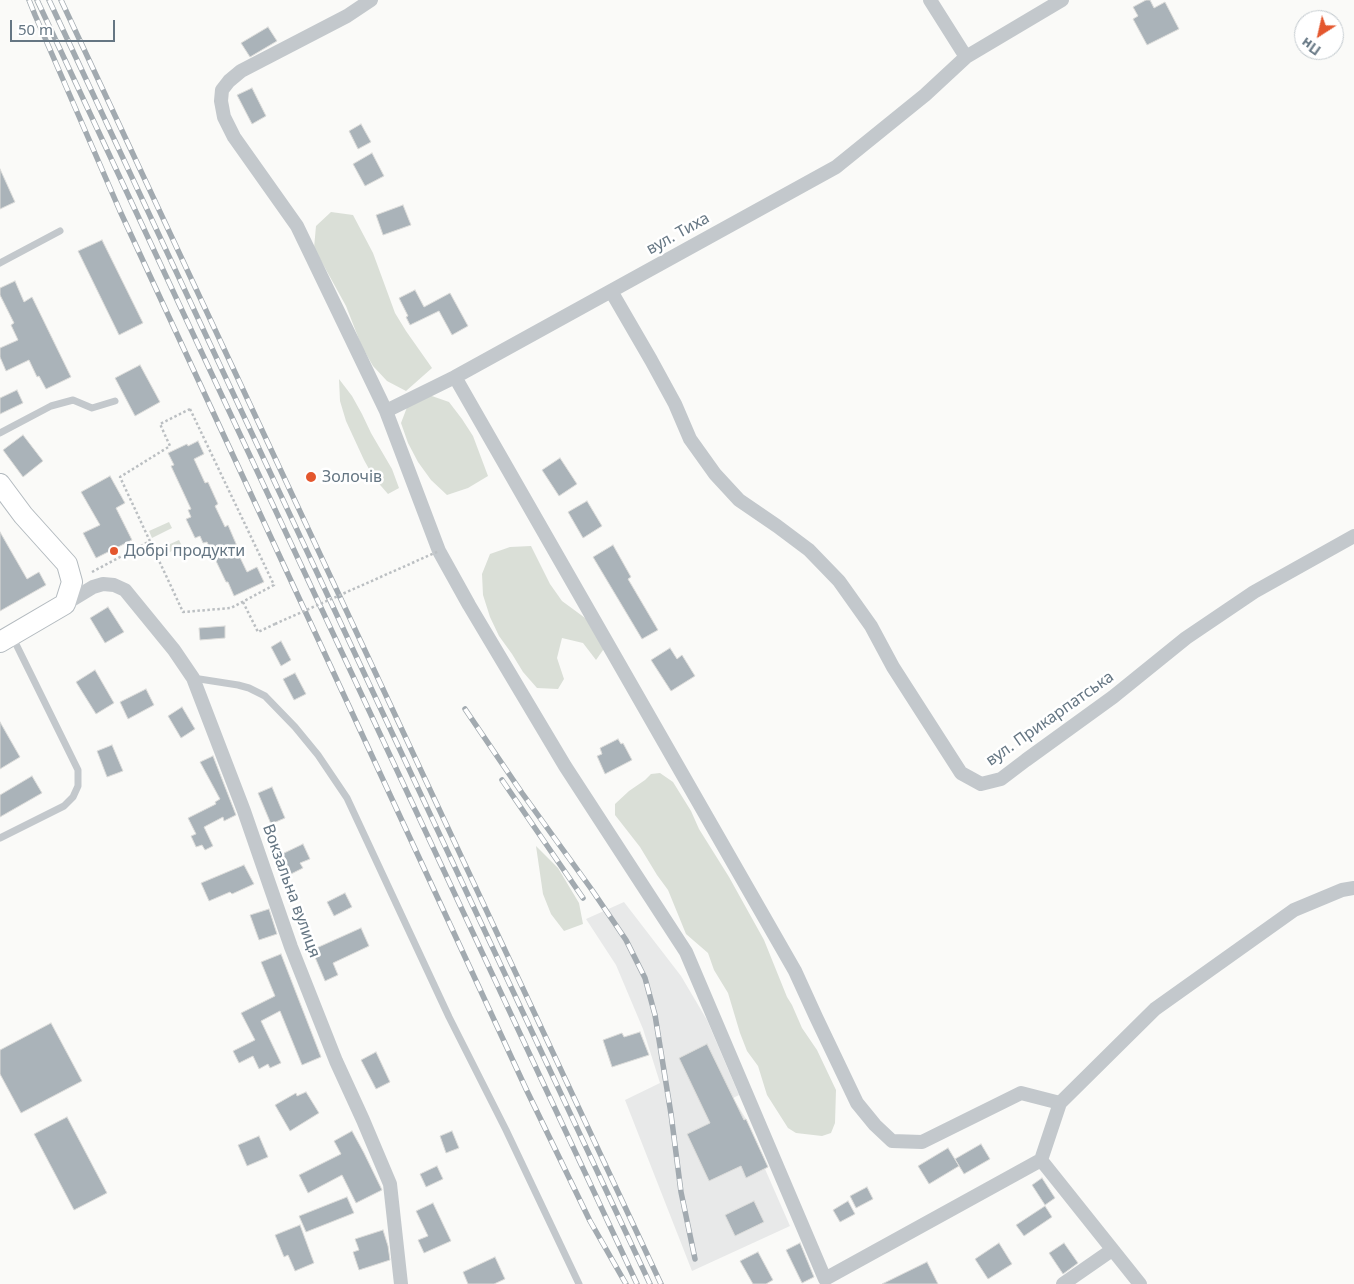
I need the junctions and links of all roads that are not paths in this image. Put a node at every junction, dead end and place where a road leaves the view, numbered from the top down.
1 (371, 0) edge
2 (930, 0) edge
3 (1062, 0) edge
4 (966, 57) junction
5 (60, 231) dead end
6 (0, 263) edge
7 (610, 291) junction
8 (455, 377) junction
9 (115, 402) dead end
10 (386, 411) junction
11 (0, 433) edge
12 (0, 484) edge
13 (1354, 536) edge
14 (65, 604) junction
15 (6, 639) edge
16 (193, 678) junction
17 (0, 838) edge
18 (1354, 888) edge
19 (1060, 1103) junction
20 (1041, 1160) junction
21 (1112, 1250) junction
22 (401, 1284) edge
23 (579, 1284) edge
24 (1063, 1284) edge
25 (1140, 1284) edge

1 - 10 street
2 - 4 street
3 - 4 street, вул. Тиха
4 - 7 street, вул. Тиха
5 - 6 lane
7 - 8 street, вул. Тиха
7 - 13 street, вул. Прикарпатська
8 - 10 street, вул. Тиха
8 - 19 street
9 - 11 lane
10 - 20 street
12 - 14 street
14 - 15 street
14 - 16 street, Вокзальна вулиця
15 - 17 lane
16 - 22 street, Вокзальна вулиця
16 - 23 lane
18 - 19 street
19 - 20 street
20 - 21 street
21 - 24 street
21 - 25 street

